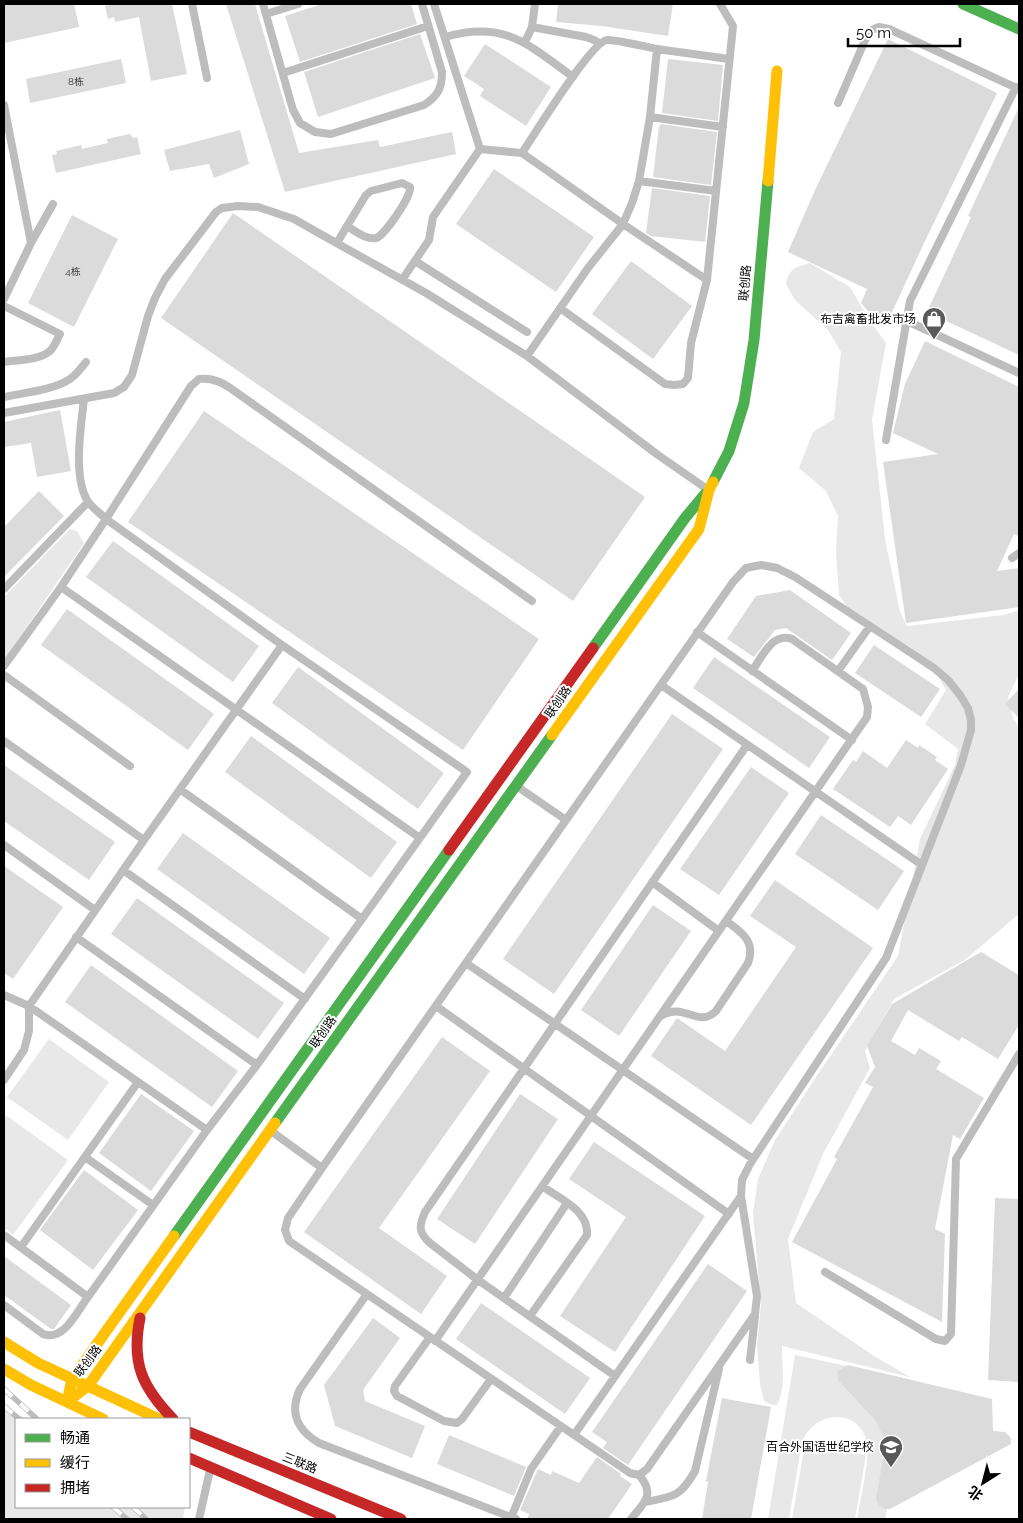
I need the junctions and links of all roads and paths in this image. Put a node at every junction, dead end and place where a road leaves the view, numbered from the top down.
1 (192, 4) edge
2 (263, 4) edge
3 (298, 4) edge
4 (422, 4) edge
5 (434, 4) edge
6 (535, 4) edge
7 (720, 4) edge
8 (963, 4) edge
9 (266, 14) junction
10 (428, 26) junction
11 (532, 27) junction
12 (1019, 29) edge
13 (445, 37) junction
14 (525, 42) junction
15 (599, 44) junction
16 (656, 48) junction
17 (730, 59) junction
18 (777, 71) dead end
19 (283, 73) junction
20 (573, 77) junction
21 (207, 78) dead end
22 (1018, 88) edge
23 (838, 103) dead end
24 (4, 106) edge
25 (650, 117) junction
26 (723, 127) junction
27 (480, 149) junction
28 (522, 153) junction
29 (639, 181) junction
30 (716, 191) junction
31 (54, 204) dead end
32 (623, 224) junction
33 (347, 226) junction
34 (31, 243) junction
35 (337, 243) junction
36 (414, 261) junction
37 (402, 280) junction
38 (707, 280) junction
39 (4, 299) edge
40 (4, 306) edge
41 (560, 308) junction
42 (906, 320) junction
43 (528, 332) dead end
44 (527, 356) junction
45 (4, 362) edge
46 (86, 362) dead end
47 (1019, 373) edge
48 (4, 397) edge
49 (84, 399) junction
50 (4, 413) edge
51 (886, 440) dead end
52 (709, 490) junction
53 (88, 502) junction
54 (106, 519) junction
55 (1019, 553) edge
56 (1012, 558) dead end
57 (61, 588) junction
58 (4, 589) edge
59 (532, 601) dead end
60 (870, 626) junction
61 (698, 632) junction
62 (282, 645) junction
63 (4, 666) edge
64 (752, 671) junction
65 (838, 671) junction
66 (4, 675) edge
67 (661, 685) junction
68 (237, 709) junction
69 (852, 740) junction
70 (4, 741) edge
71 (747, 745) junction
72 (130, 766) dead end
73 (501, 776) junction
74 (516, 785) junction
75 (181, 790) junction
76 (816, 792) junction
77 (566, 820) junction
78 (420, 838) junction
79 (144, 840) junction
80 (4, 845) edge
81 (922, 866) junction
82 (123, 870) junction
83 (652, 882) junction
84 (95, 910) junction
85 (362, 918) junction
86 (726, 921) junction
87 (720, 931) junction
88 (76, 937) junction
89 (466, 963) junction
90 (4, 995) edge
91 (305, 999) junction
92 (29, 1006) junction
93 (436, 1006) junction
94 (660, 1017) junction
95 (554, 1023) junction
96 (1019, 1054) edge
97 (258, 1065) junction
98 (523, 1068) junction
99 (622, 1070) junction
100 (4, 1080) edge
101 (138, 1082) junction
102 (591, 1116) junction
103 (207, 1130) junction
104 (270, 1131) junction
105 (85, 1157) junction
106 (753, 1159) junction
107 (322, 1168) junction
108 (542, 1186) junction
109 (741, 1196) junction
110 (567, 1203) junction
111 (153, 1205) junction
112 (729, 1214) junction
113 (4, 1235) edge
114 (21, 1248) junction
115 (825, 1272) dead end
116 (478, 1280) junction
117 (367, 1294) junction
118 (88, 1297) junction
119 (504, 1298) junction
120 (4, 1305) edge
121 (141, 1311) junction
122 (755, 1314) junction
123 (530, 1316) junction
124 (432, 1339) junction
125 (4, 1342) edge
126 (750, 1360) dead end
127 (720, 1365) junction
128 (4, 1369) edge
129 (615, 1376) junction
130 (72, 1379) junction
131 (491, 1379) junction
132 (88, 1386) junction
133 (67, 1402) junction
134 (101, 1418) edge
135 (157, 1418) edge
136 (173, 1418) edge
137 (561, 1426) junction
138 (191, 1432) edge
139 (574, 1435) junction
140 (190, 1458) edge
141 (211, 1468) junction
142 (639, 1475) junction
143 (644, 1502) junction
144 (513, 1518) edge
145 (199, 1519) edge
146 (331, 1519) edge
147 (401, 1519) edge
148 (631, 1519) edge

1 - 21 lane
2 - 9 lane
3 - 9 lane
4 - 10 lane
5 - 13 lane
6 - 11 lane
7 - 17 lane
8 - 12 street
9 - 19 lane
10 - 19 lane
10 - 19 lane
11 - 14 lane
11 - 15 lane
13 - 14 lane
13 - 27 lane
14 - 20 lane
15 - 16 lane
15 - 20 lane
16 - 17 lane
16 - 25 lane
17 - 26 lane
18 - 52 street, 联创路
20 - 28 lane
22 - 23 lane
22 - 42 lane
24 - 34 lane
25 - 26 lane
25 - 29 lane
26 - 30 lane
27 - 28 lane
27 - 36 lane
28 - 32 lane
29 - 30 lane
29 - 32 lane
30 - 38 lane
31 - 34 lane
32 - 38 lane
32 - 41 lane
33 - 33 lane
33 - 35 lane
34 - 39 lane
35 - 37 lane
35 - 49 lane
36 - 37 lane
36 - 43 lane
37 - 44 lane
38 - 41 lane
40 - 45 lane
41 - 44 lane
42 - 47 lane
42 - 51 lane
44 - 52 lane
46 - 48 lane
49 - 50 lane
49 - 53 lane
52 - 73 street, 联创路
52 - 74 street, 联创路
53 - 54 lane
53 - 58 lane
54 - 57 lane
54 - 59 lane
54 - 62 lane
55 - 56 lane
57 - 63 lane
57 - 68 lane
60 - 61 lane
60 - 65 lane
60 - 81 lane
61 - 64 lane
61 - 67 lane
62 - 68 lane
62 - 78 lane
64 - 65 lane
64 - 69 lane
65 - 69 lane
66 - 72 lane
67 - 71 lane
67 - 77 lane
68 - 75 lane
68 - 78 lane
69 - 76 lane
70 - 79 lane
71 - 76 lane
71 - 83 lane
73 - 74 lane
73 - 130 street, 联创路
74 - 77 lane
74 - 104 street, 联创路
75 - 79 lane
75 - 85 lane
76 - 81 lane
76 - 86 lane
77 - 89 lane
78 - 85 lane
79 - 82 lane
80 - 84 lane
81 - 106 lane
82 - 84 lane
82 - 91 lane
83 - 87 lane
83 - 95 lane
84 - 88 lane
85 - 91 lane
86 - 87 lane
86 - 94 lane
87 - 94 lane
88 - 92 lane
88 - 97 lane
89 - 93 lane
89 - 95 lane
90 - 92 lane
91 - 97 lane
92 - 100 lane
92 - 101 lane
93 - 98 lane
93 - 107 lane
94 - 99 lane
95 - 98 lane
95 - 99 lane
96 - 115 lane
97 - 103 lane
98 - 102 lane
98 - 116 lane
99 - 102 lane
99 - 106 lane
101 - 103 lane
101 - 105 lane
102 - 108 lane
102 - 112 lane
103 - 111 lane
104 - 107 lane
104 - 121 street, 联创路
105 - 111 lane
105 - 114 lane
106 - 109 lane
107 - 117 lane
108 - 110 lane
108 - 116 lane
109 - 112 lane
109 - 122 lane
110 - 119 lane
110 - 123 lane
111 - 118 lane
112 - 129 lane
113 - 114 lane
114 - 118 lane
116 - 119 lane
116 - 124 lane
117 - 124 lane
117 - 144 lane
118 - 120 lane
119 - 123 lane
121 - 132 street, 联创路
121 - 136 street
122 - 126 lane
122 - 127 lane
123 - 129 lane
124 - 131 lane
124 - 131 lane
125 - 130 street
127 - 142 lane
127 - 143 lane
128 - 133 street
129 - 139 lane
130 - 132 street
130 - 133 street, 联创路
131 - 137 lane
132 - 133 street, 联创路
132 - 135 street
133 - 134 street
137 - 139 lane
137 - 144 lane
138 - 147 street, 三联路
139 - 142 lane
140 - 141 street
141 - 145 lane
141 - 146 street
142 - 143 lane
143 - 148 lane

